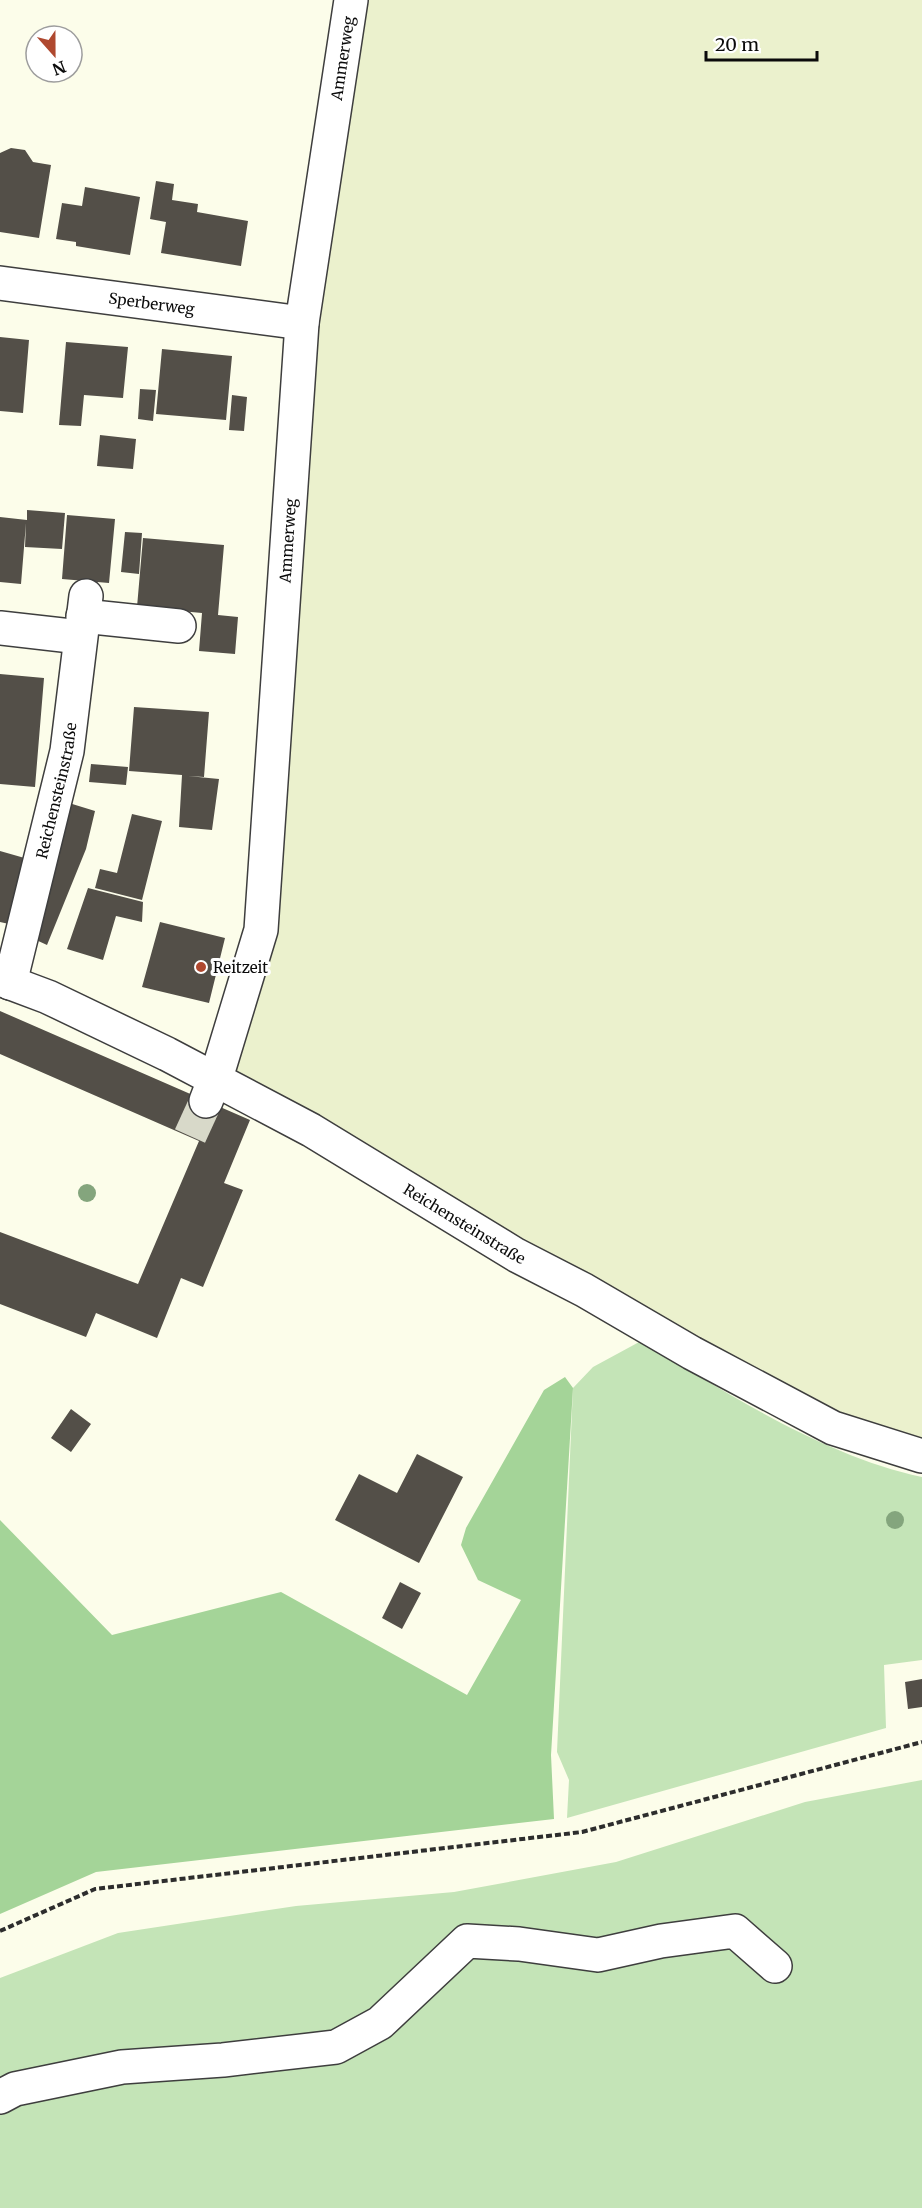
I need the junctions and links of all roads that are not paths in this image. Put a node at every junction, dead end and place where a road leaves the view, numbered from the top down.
1 (351, 0) edge
2 (0, 283) edge
3 (302, 323) junction
4 (83, 616) junction
5 (179, 626) dead end
6 (0, 628) edge
7 (5, 981) edge
8 (210, 1090) junction
9 (922, 1456) edge
10 (775, 1966) dead end
11 (0, 2097) edge

1 - 3 street, Ammerweg
2 - 3 street, Sperberweg
3 - 8 street, Ammerweg
4 - 5 street
4 - 6 street
4 - 7 street, Reichensteinstraße
7 - 8 street, Reichensteinstraße
8 - 9 street, Reichensteinstraße
10 - 11 street

